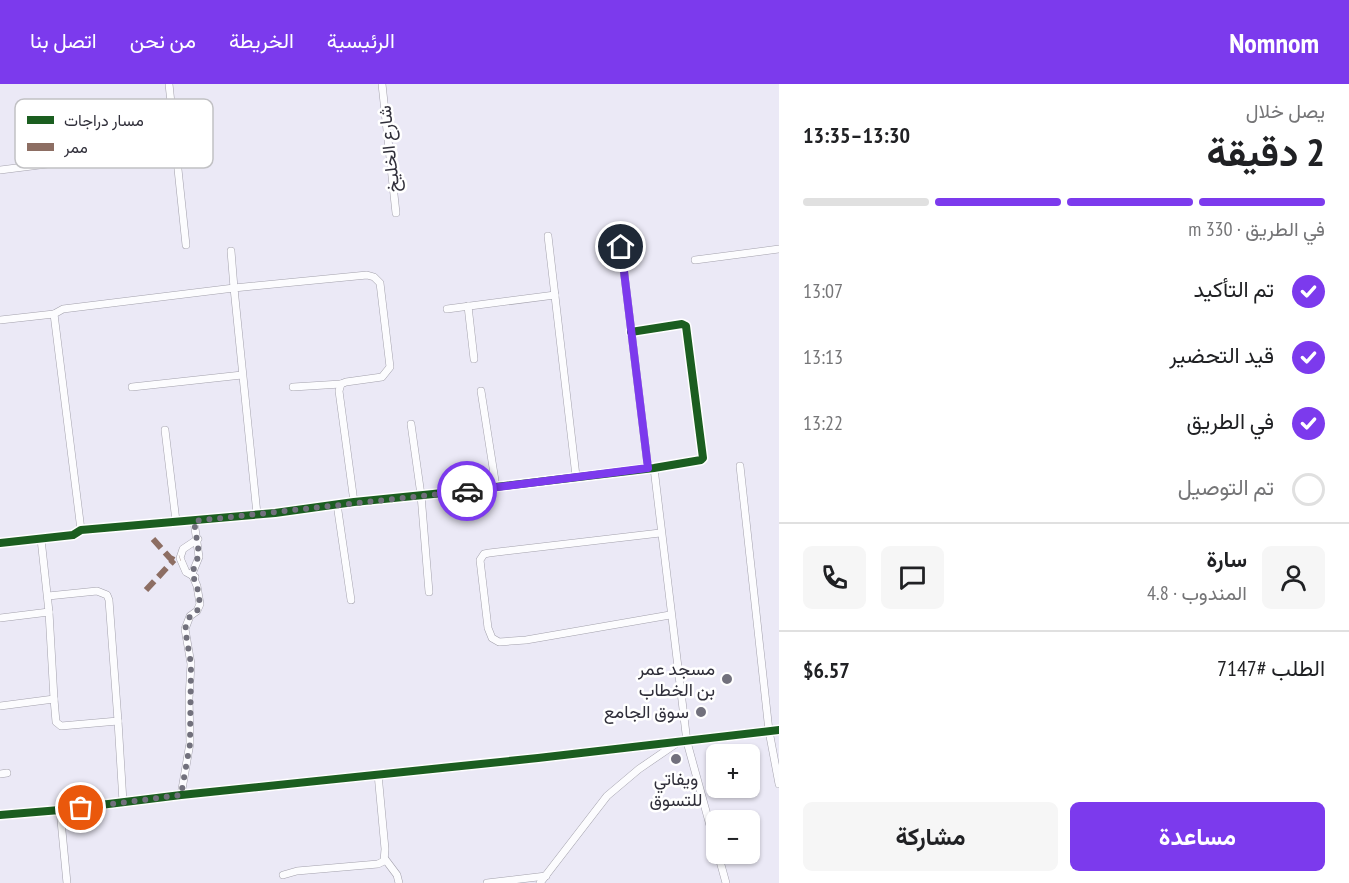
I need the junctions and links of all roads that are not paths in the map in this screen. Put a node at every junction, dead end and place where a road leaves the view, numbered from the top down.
1 (169, 84) edge
2 (382, 84) edge
3 (171, 99) edge
4 (16, 168) edge
5 (178, 168) edge
6 (0, 170) edge
7 (396, 213) dead end
8 (548, 236) dead end
9 (186, 245) dead end
10 (621, 247) dead end
11 (779, 249) edge
12 (231, 251) dead end
13 (695, 260) dead end
14 (234, 288) junction
15 (555, 295) junction
16 (468, 306) junction
17 (447, 309) dead end
18 (54, 314) junction
19 (0, 320) edge
20 (631, 332) junction
21 (474, 359) dead end
22 (242, 375) junction
23 (342, 384) junction
24 (132, 387) dead end
25 (293, 387) dead end
26 (481, 391) dead end
27 (411, 424) dead end
28 (165, 430) dead end
29 (740, 466) dead end
30 (651, 468) junction
31 (576, 476) junction
32 (496, 487) junction
33 (420, 495) junction
34 (354, 502) junction
35 (337, 504) junction
36 (256, 514) junction
37 (176, 521) junction
38 (194, 521) junction
39 (81, 530) junction
40 (660, 533) junction
41 (41, 539) junction
42 (198, 539) junction
43 (0, 543) edge
44 (195, 578) junction
45 (429, 592) dead end
46 (48, 596) junction
47 (351, 600) dead end
48 (49, 612) junction
49 (670, 615) junction
50 (0, 618) edge
51 (54, 699) junction
52 (0, 706) edge
53 (118, 721) junction
54 (779, 730) edge
55 (769, 731) junction
56 (683, 742) junction
57 (378, 774) junction
58 (779, 784) edge
59 (181, 795) junction
60 (123, 802) junction
61 (60, 810) junction
62 (0, 815) edge
63 (706, 816) edge
64 (385, 859) junction
65 (720, 864) edge
66 (283, 875) dead end
67 (546, 876) junction
68 (67, 883) edge
69 (399, 883) edge
70 (487, 883) edge
71 (540, 883) edge
72 (726, 883) edge

1 - 3 street
2 - 7 street, شارع الخليخ
4 - 6 street
5 - 9 street
8 - 15 street
10 - 20 street
11 - 13 street
12 - 14 street
14 - 18 street
14 - 22 street
14 - 23 street
15 - 16 street
15 - 31 street
16 - 17 street
16 - 21 street
18 - 19 street
18 - 39 street
20 - 30 street
20 - 30 street
22 - 24 street
22 - 36 street
23 - 25 street
23 - 34 street
26 - 32 street
27 - 33 street
28 - 37 street
29 - 55 street
30 - 31 street
30 - 40 street
31 - 32 street
32 - 33 street
33 - 34 street
33 - 45 street
34 - 35 street
35 - 36 street
35 - 47 street
36 - 38 street
37 - 38 street
37 - 39 street
38 - 42 street
39 - 41 street
40 - 49 street
40 - 49 street
41 - 43 street
41 - 46 street
42 - 44 street
42 - 44 street
44 - 59 street
46 - 48 street
46 - 53 street
48 - 50 street
48 - 51 street
49 - 56 street
51 - 52 street
51 - 53 street
53 - 60 street
54 - 55 street
55 - 56 street
55 - 58 street
56 - 57 street
56 - 63 street
56 - 67 street
57 - 59 street
57 - 64 street
59 - 60 street
60 - 61 street
61 - 62 street
61 - 68 street
64 - 66 street
64 - 69 street
65 - 72 street
67 - 70 street
67 - 71 street

